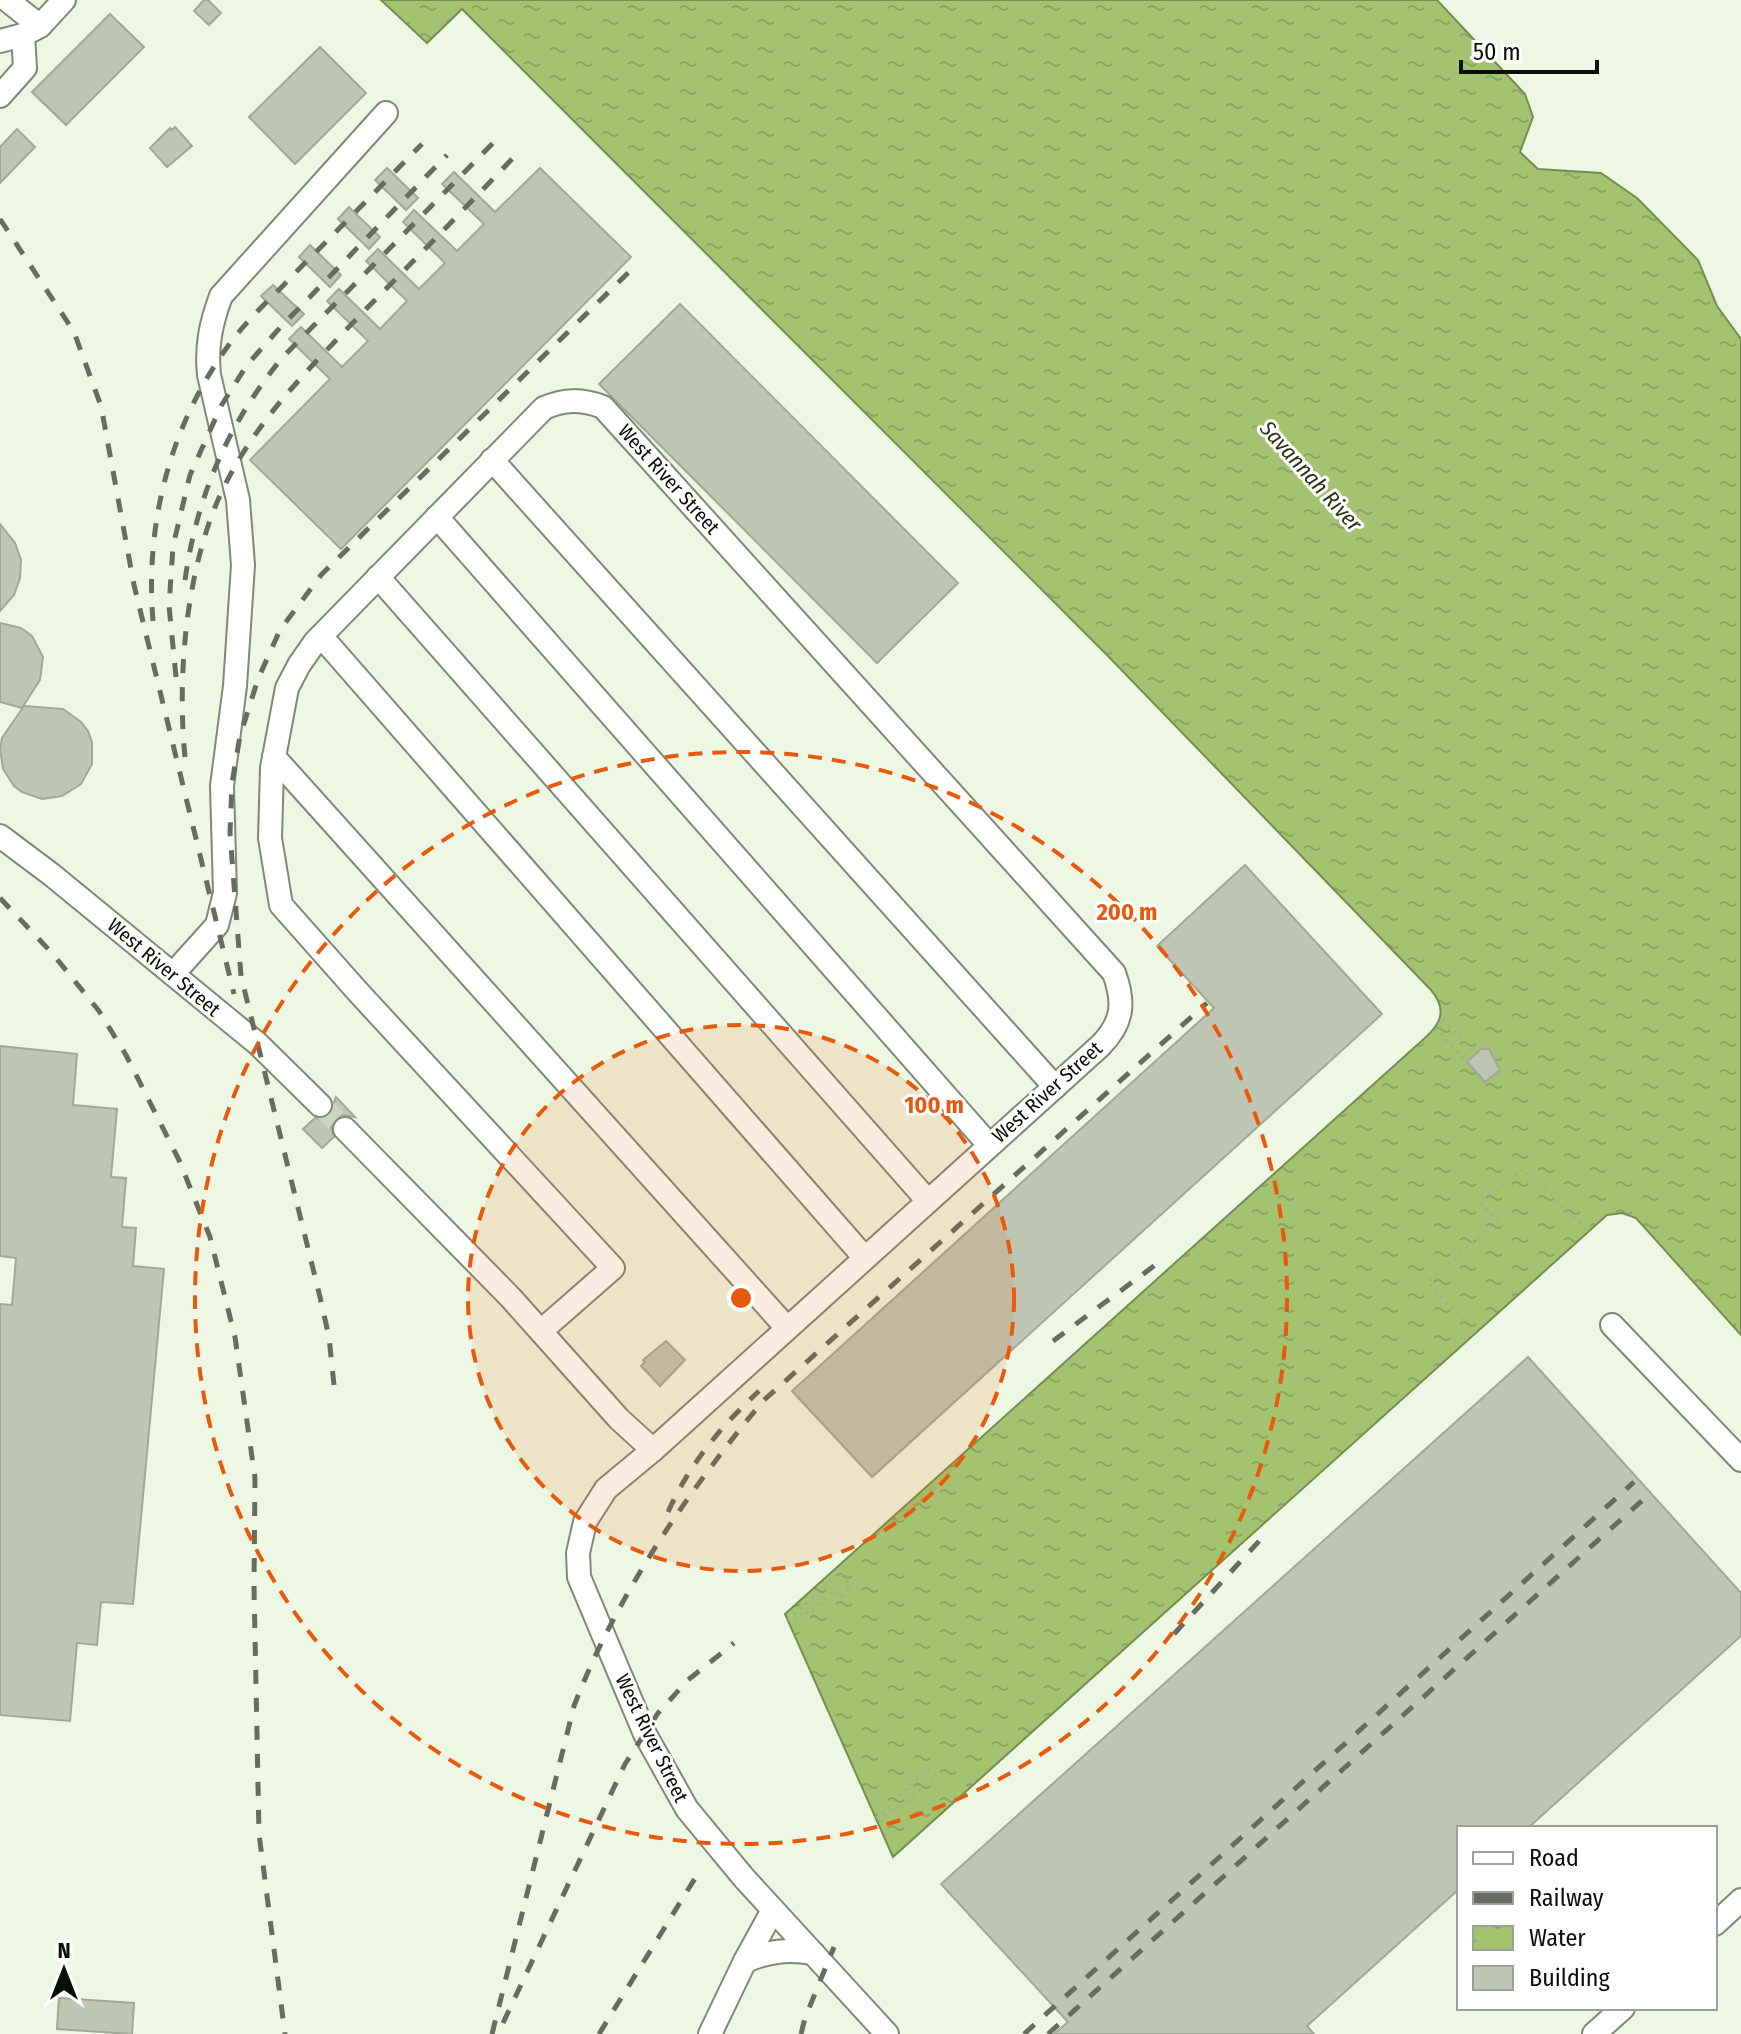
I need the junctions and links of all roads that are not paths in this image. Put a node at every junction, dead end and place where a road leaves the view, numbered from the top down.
1 (7, 0) edge
2 (64, 0) edge
3 (31, 30) junction
4 (0, 41) edge
5 (0, 96) edge
6 (386, 113) dead end
7 (492, 460) junction
8 (437, 517) junction
9 (378, 577) junction
10 (321, 636) junction
11 (274, 757) junction
12 (0, 836) edge
13 (173, 974) junction
14 (1055, 1087) junction
15 (320, 1105) tunnel mouth
16 (345, 1129) tunnel mouth
17 (989, 1145) junction
18 (928, 1201) junction
19 (864, 1257) junction
20 (1612, 1325) dead end
21 (787, 1328) junction
22 (541, 1331) junction
23 (653, 1450) junction
24 (1741, 1460) edge
25 (1741, 1900) edge
26 (773, 1910) junction
27 (1717, 1922) edge
28 (813, 1953) junction
29 (745, 1961) junction
30 (1621, 2010) edge
31 (710, 2034) edge
32 (887, 2034) edge
33 (1594, 2034) edge

1 - 3 street
2 - 3 street
3 - 4 street
3 - 5 street
6 - 13 street
7 - 8 street, West River Street
7 - 14 street
7 - 14 street, West River Street
8 - 9 street, West River Street
8 - 17 street
9 - 10 street, West River Street
9 - 18 street
10 - 11 street, West River Street
10 - 19 street
11 - 21 street
11 - 22 street, West River Street
12 - 13 street, West River Street
13 - 15 street, West River Street
14 - 17 street, West River Street
16 - 22 street
17 - 18 street, West River Street
18 - 19 street, West River Street
19 - 21 street, West River Street
20 - 24 street
21 - 23 street, West River Street
22 - 23 street
23 - 26 street, West River Street
25 - 27 street
26 - 28 street, West River Street
26 - 29 street
28 - 29 street
28 - 32 street, West River Street
29 - 31 street
30 - 33 street

